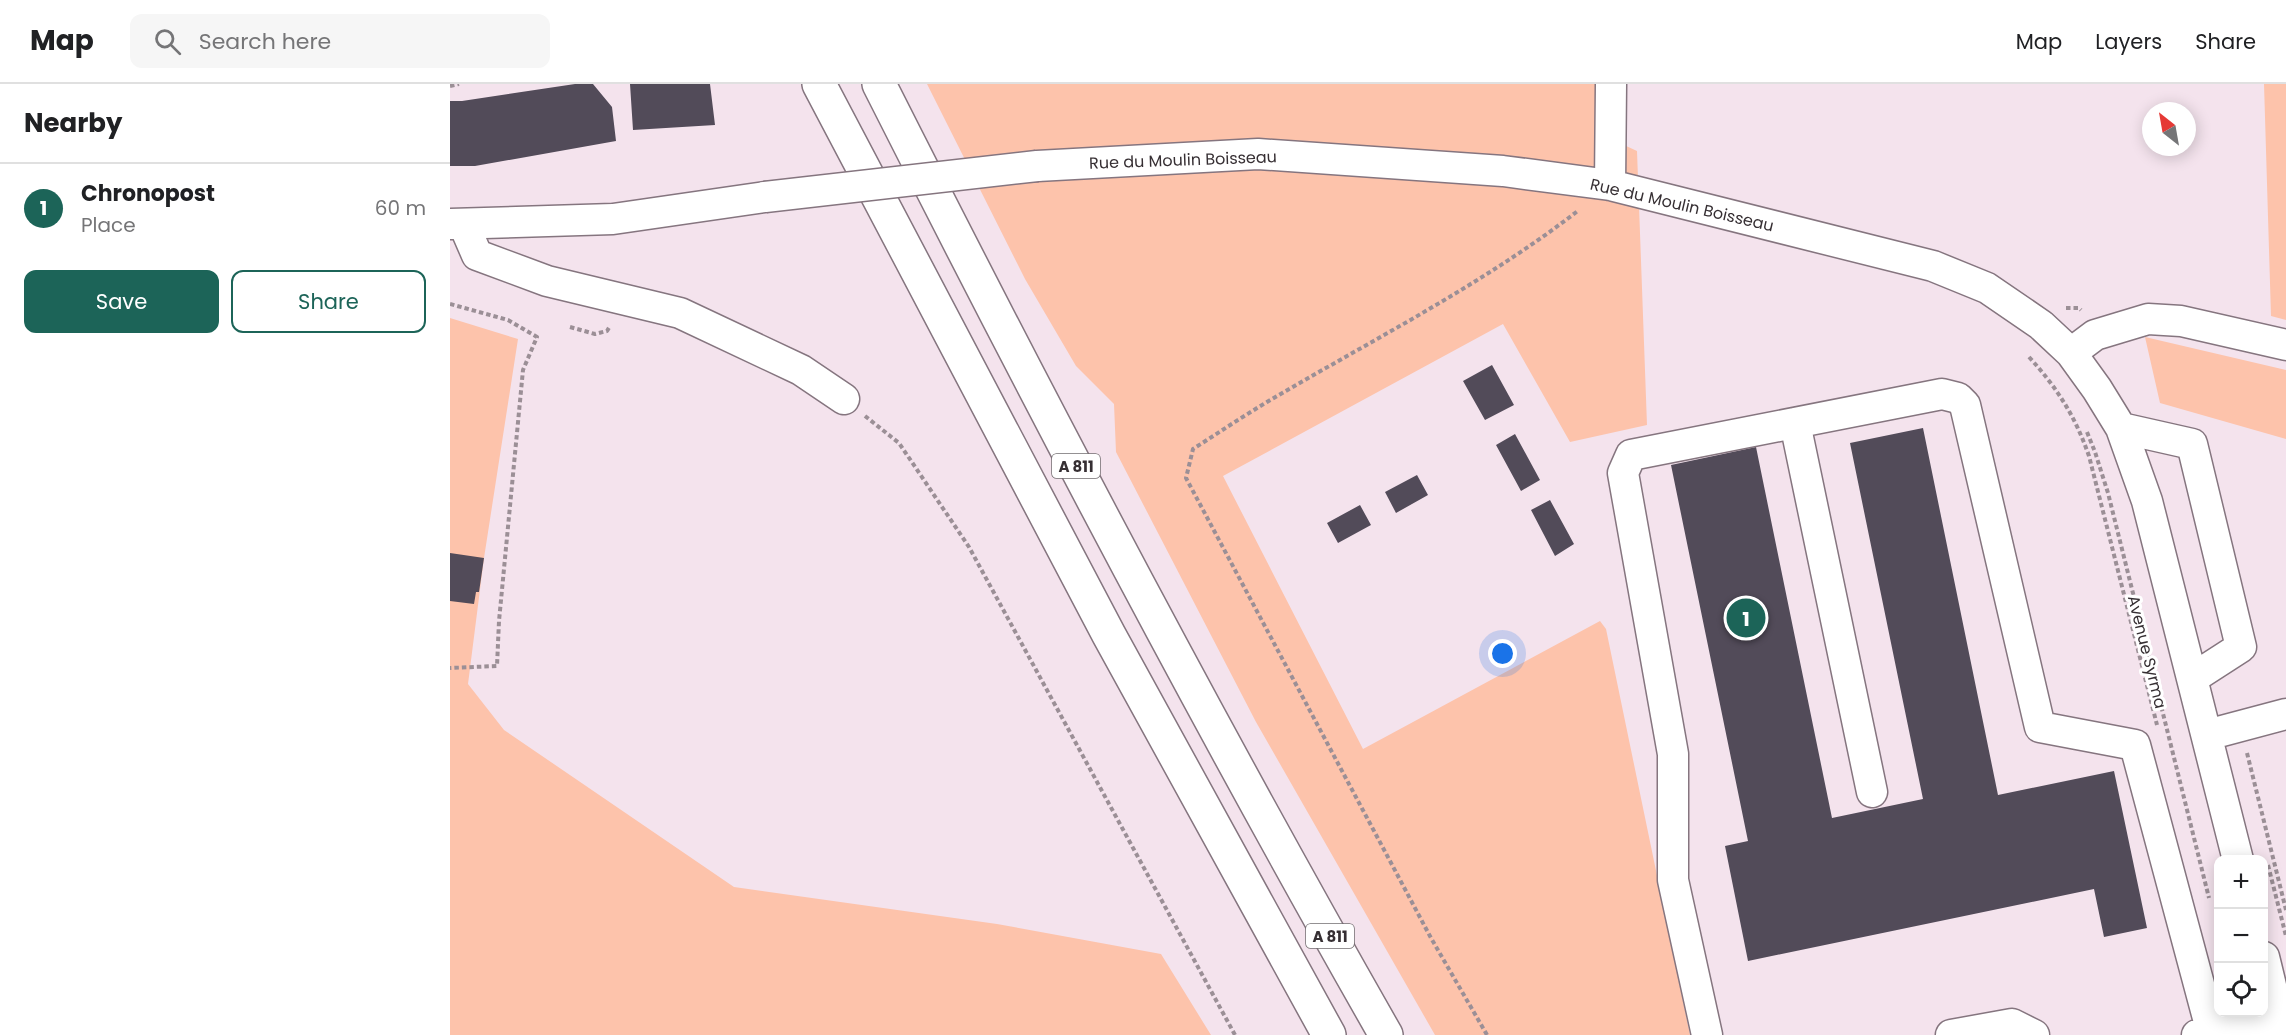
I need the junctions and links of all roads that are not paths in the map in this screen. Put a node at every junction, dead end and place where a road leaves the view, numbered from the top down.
1 (879, 84) edge
2 (1611, 84) edge
3 (822, 87) edge
4 (1610, 185) junction
5 (457, 225) edge
6 (2286, 345) edge
7 (2071, 353) junction
8 (844, 399) road end
9 (1795, 423) junction
10 (2121, 428) junction
11 (2193, 678) junction
12 (2286, 714) edge
13 (2207, 735) junction
14 (1872, 792) dead end
15 (2237, 855) edge
16 (2265, 963) edge
17 (2281, 1026) edge
18 (2204, 1034) edge
19 (1329, 1035) edge
20 (1386, 1035) edge
21 (1707, 1035) edge
22 (1950, 1035) edge
23 (2034, 1035) edge

1 - 20 highway, A 811
2 - 4 street
3 - 19 highway, A 811
4 - 5 street, Rue du Moulin Boisseau, bridge
4 - 7 street, Rue du Moulin Boisseau
5 - 8 street
6 - 7 street
7 - 10 street
9 - 14 street
9 - 18 street
9 - 21 street
10 - 11 street
10 - 11 street
11 - 13 street
12 - 13 street
13 - 15 street
16 - 17 street
17 - 18 street
22 - 23 street

